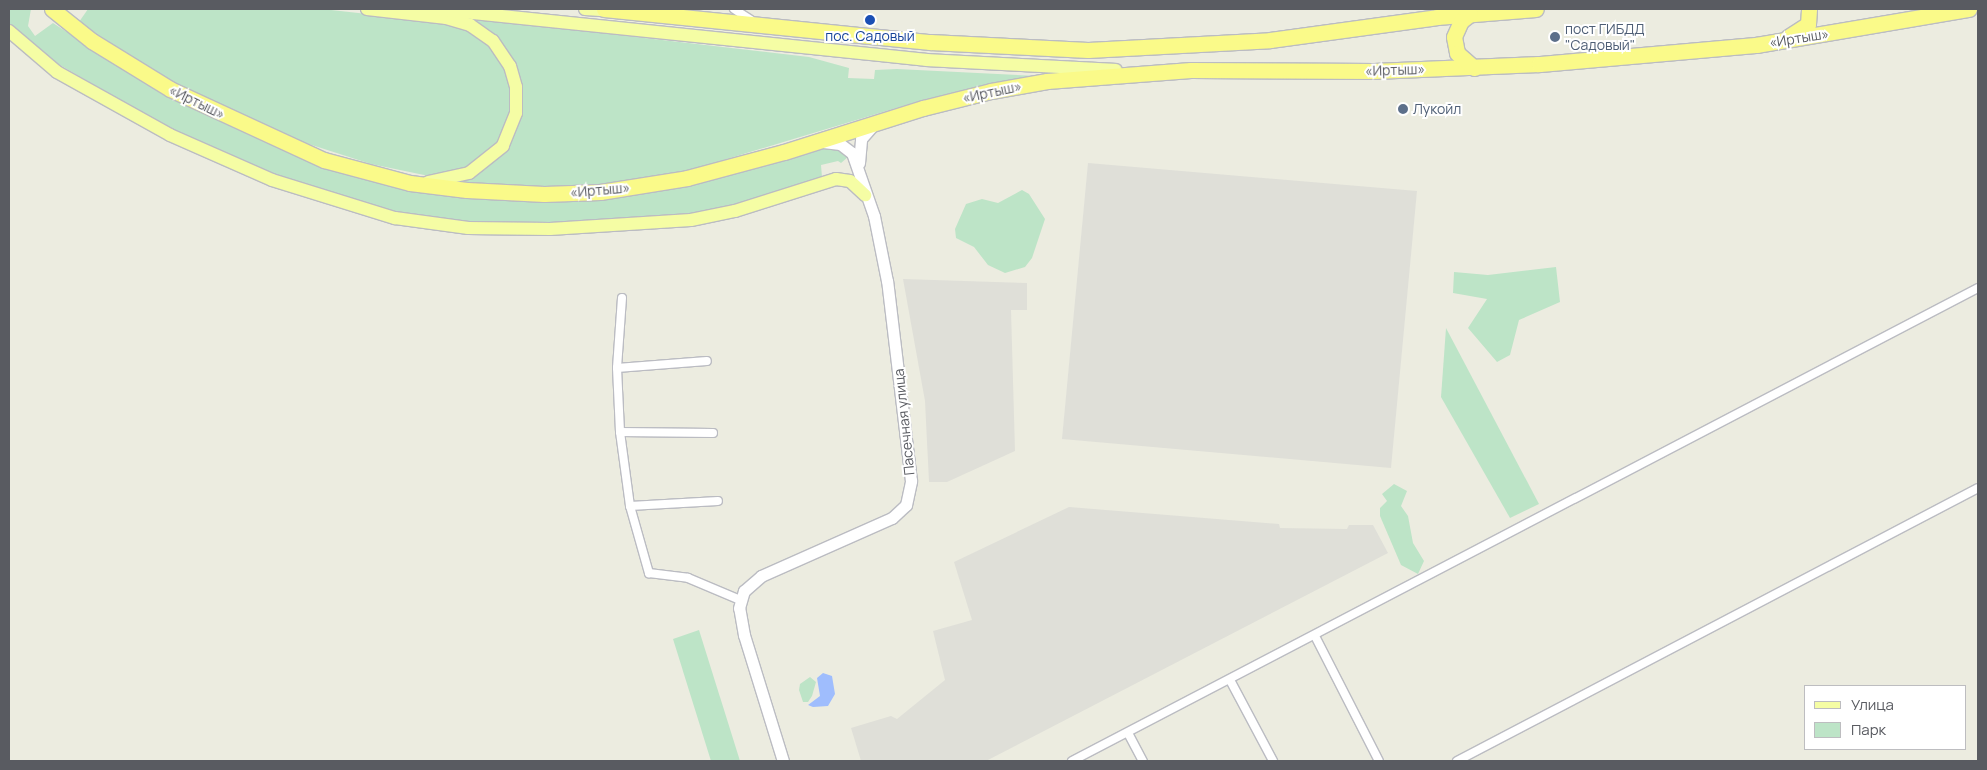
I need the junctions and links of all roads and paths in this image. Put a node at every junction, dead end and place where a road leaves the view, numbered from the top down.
1 (367, 9) edge
2 (434, 9) edge
3 (585, 9) edge
4 (604, 9) edge
5 (704, 9) edge
6 (734, 9) edge
7 (1536, 9) edge
8 (1809, 9) edge
9 (1969, 9) edge
10 (58, 14) edge
11 (637, 14) junction
12 (1470, 14) junction
13 (670, 17) junction
14 (762, 25) junction
15 (10, 34) edge
16 (1770, 43) junction
17 (1474, 68) junction
18 (1191, 70) junction
19 (881, 120) junction
20 (736, 166) junction
21 (860, 173) junction
22 (410, 183) junction
23 (866, 194) junction
24 (1978, 288) edge
25 (622, 298) dead end
26 (707, 361) dead end
27 (617, 368) junction
28 (620, 432) junction
29 (713, 433) dead end
30 (1978, 488) edge
31 (718, 502) dead end
32 (630, 506) junction
33 (740, 600) junction
34 (1315, 636) junction
35 (1230, 680) junction
36 (1128, 733) junction
37 (783, 761) edge
38 (1072, 761) edge
39 (1143, 761) edge
40 (1273, 761) edge
41 (1380, 761) edge
42 (1457, 761) edge

1 - 22 main road
2 - 18 main road
3 - 11 main road
4 - 11 highway
5 - 13 street
6 - 14 street
7 - 12 highway
8 - 16 highway
9 - 16 highway, «Иртыш»
10 - 22 highway, «Иртыш»
11 - 13 highway
12 - 14 highway
12 - 17 highway
13 - 14 highway
15 - 23 main road
16 - 17 highway, «Иртыш»
17 - 18 highway, «Иртыш»
18 - 19 highway, «Иртыш»
19 - 20 highway, «Иртыш»
19 - 21 main road
20 - 21 main road
20 - 22 highway, «Иртыш»
21 - 23 main road, Пасечная улица
23 - 33 main road, Пасечная улица
24 - 34 street
25 - 27 street
26 - 27 street
27 - 28 street
28 - 29 street
28 - 32 street
30 - 42 street
31 - 32 street
32 - 33 street
33 - 37 main road
34 - 35 street
34 - 41 street
35 - 36 street
35 - 40 street
36 - 38 street
36 - 39 street

